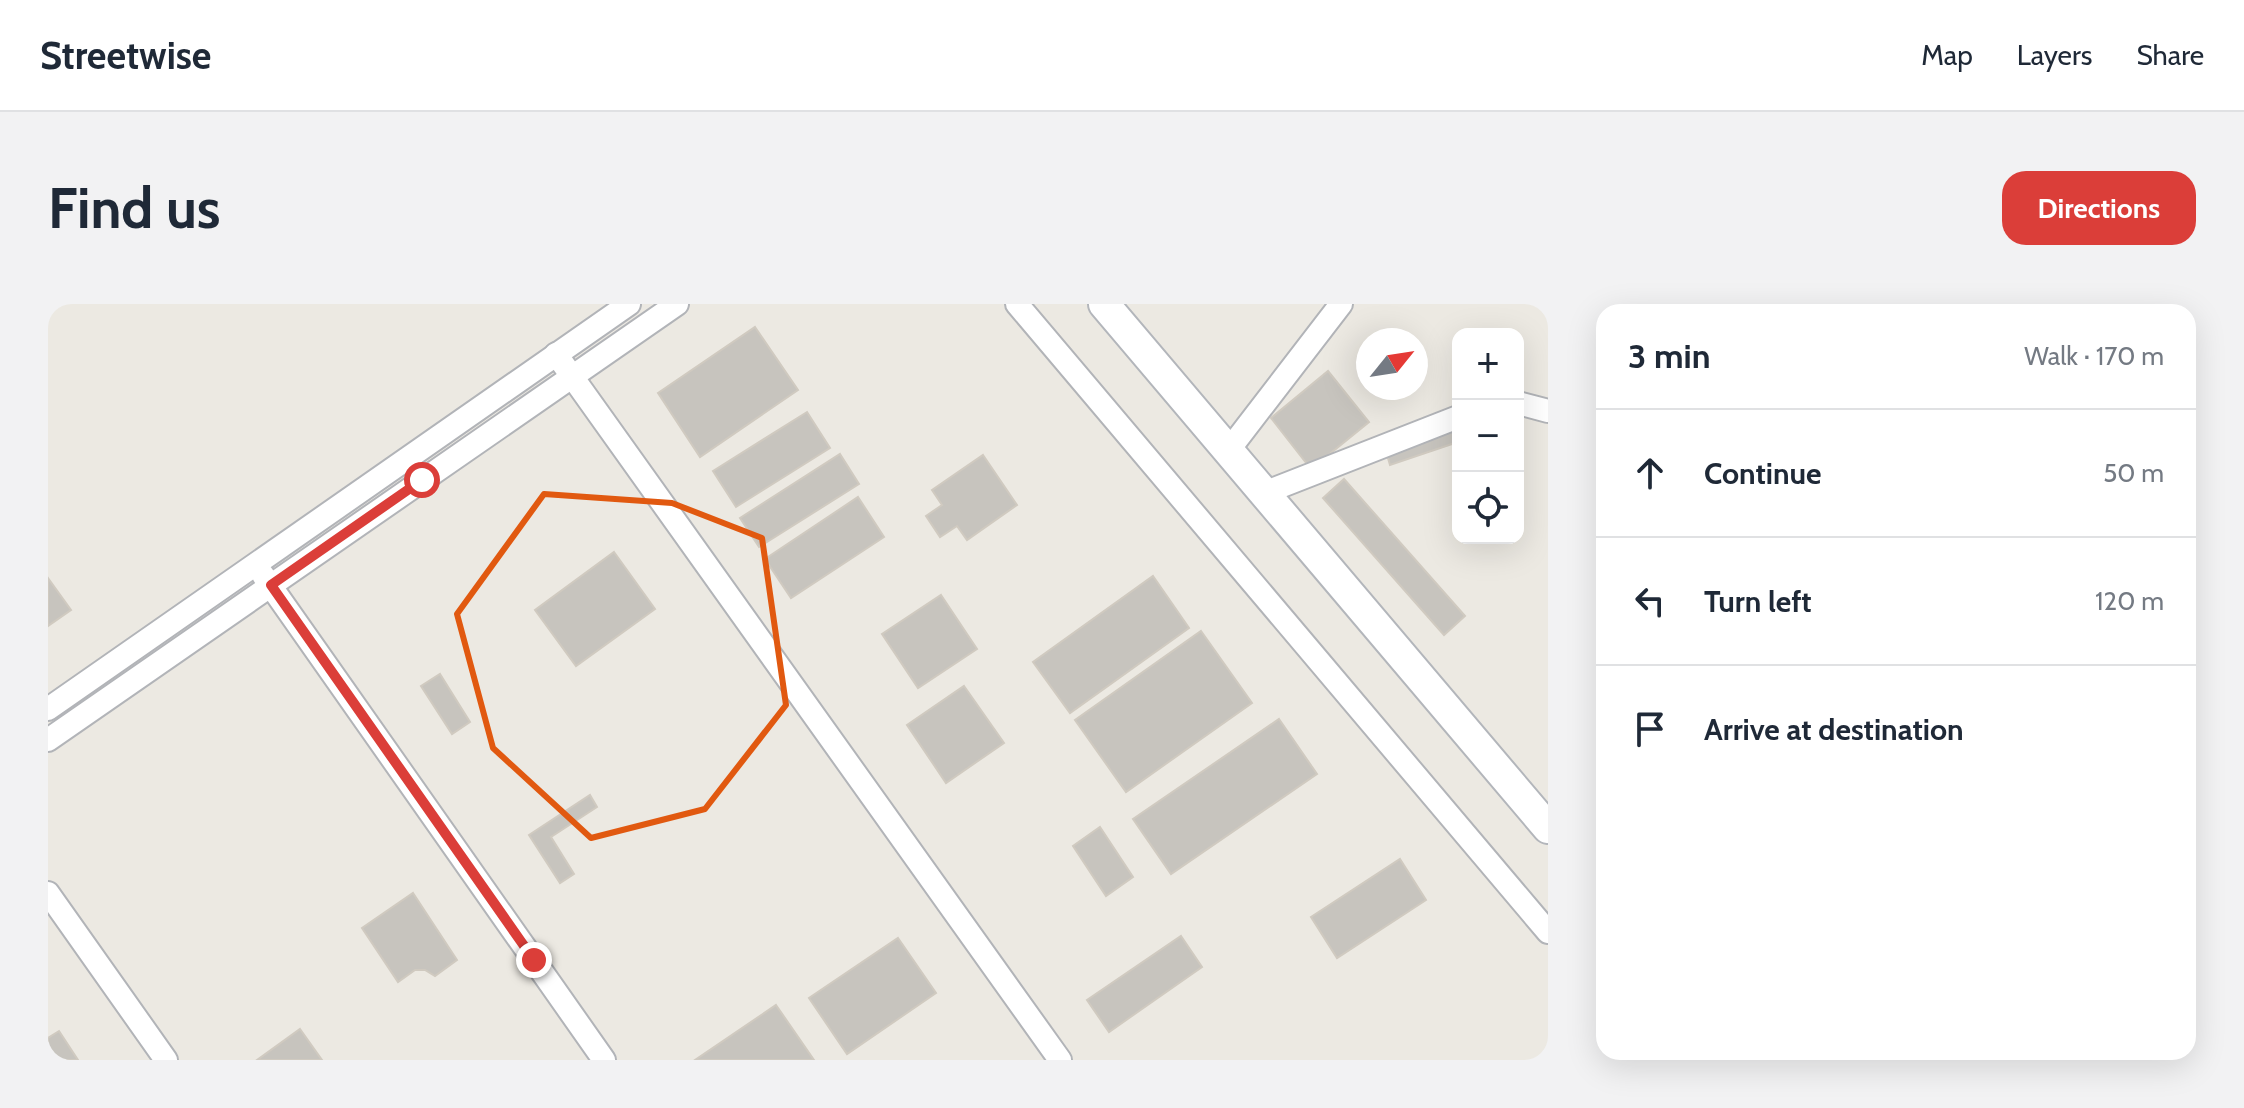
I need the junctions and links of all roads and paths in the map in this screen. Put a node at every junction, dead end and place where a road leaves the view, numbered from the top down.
1 (629, 304) edge
2 (677, 304) edge
3 (1017, 304) edge
4 (1104, 304) edge
5 (1341, 304) edge
6 (556, 354) junction
7 (573, 376) junction
8 (1524, 405) edge
9 (1548, 411) edge
10 (1452, 419) edge
11 (1228, 451) junction
12 (1264, 493) junction
13 (255, 564) junction
14 (271, 585) junction
15 (48, 709) edge
16 (48, 740) edge
17 (1548, 828) edge
18 (48, 893) edge
19 (1548, 932) edge
20 (166, 1060) edge
21 (604, 1060) edge
22 (1060, 1060) edge

1 - 6 street
2 - 7 street
3 - 19 street
4 - 11 street
5 - 11 street
6 - 7 street
6 - 13 street
7 - 14 street
7 - 22 street
8 - 9 street
10 - 12 street
11 - 12 street
12 - 17 street
13 - 14 street
13 - 15 street
14 - 16 street
14 - 21 street
18 - 20 street

